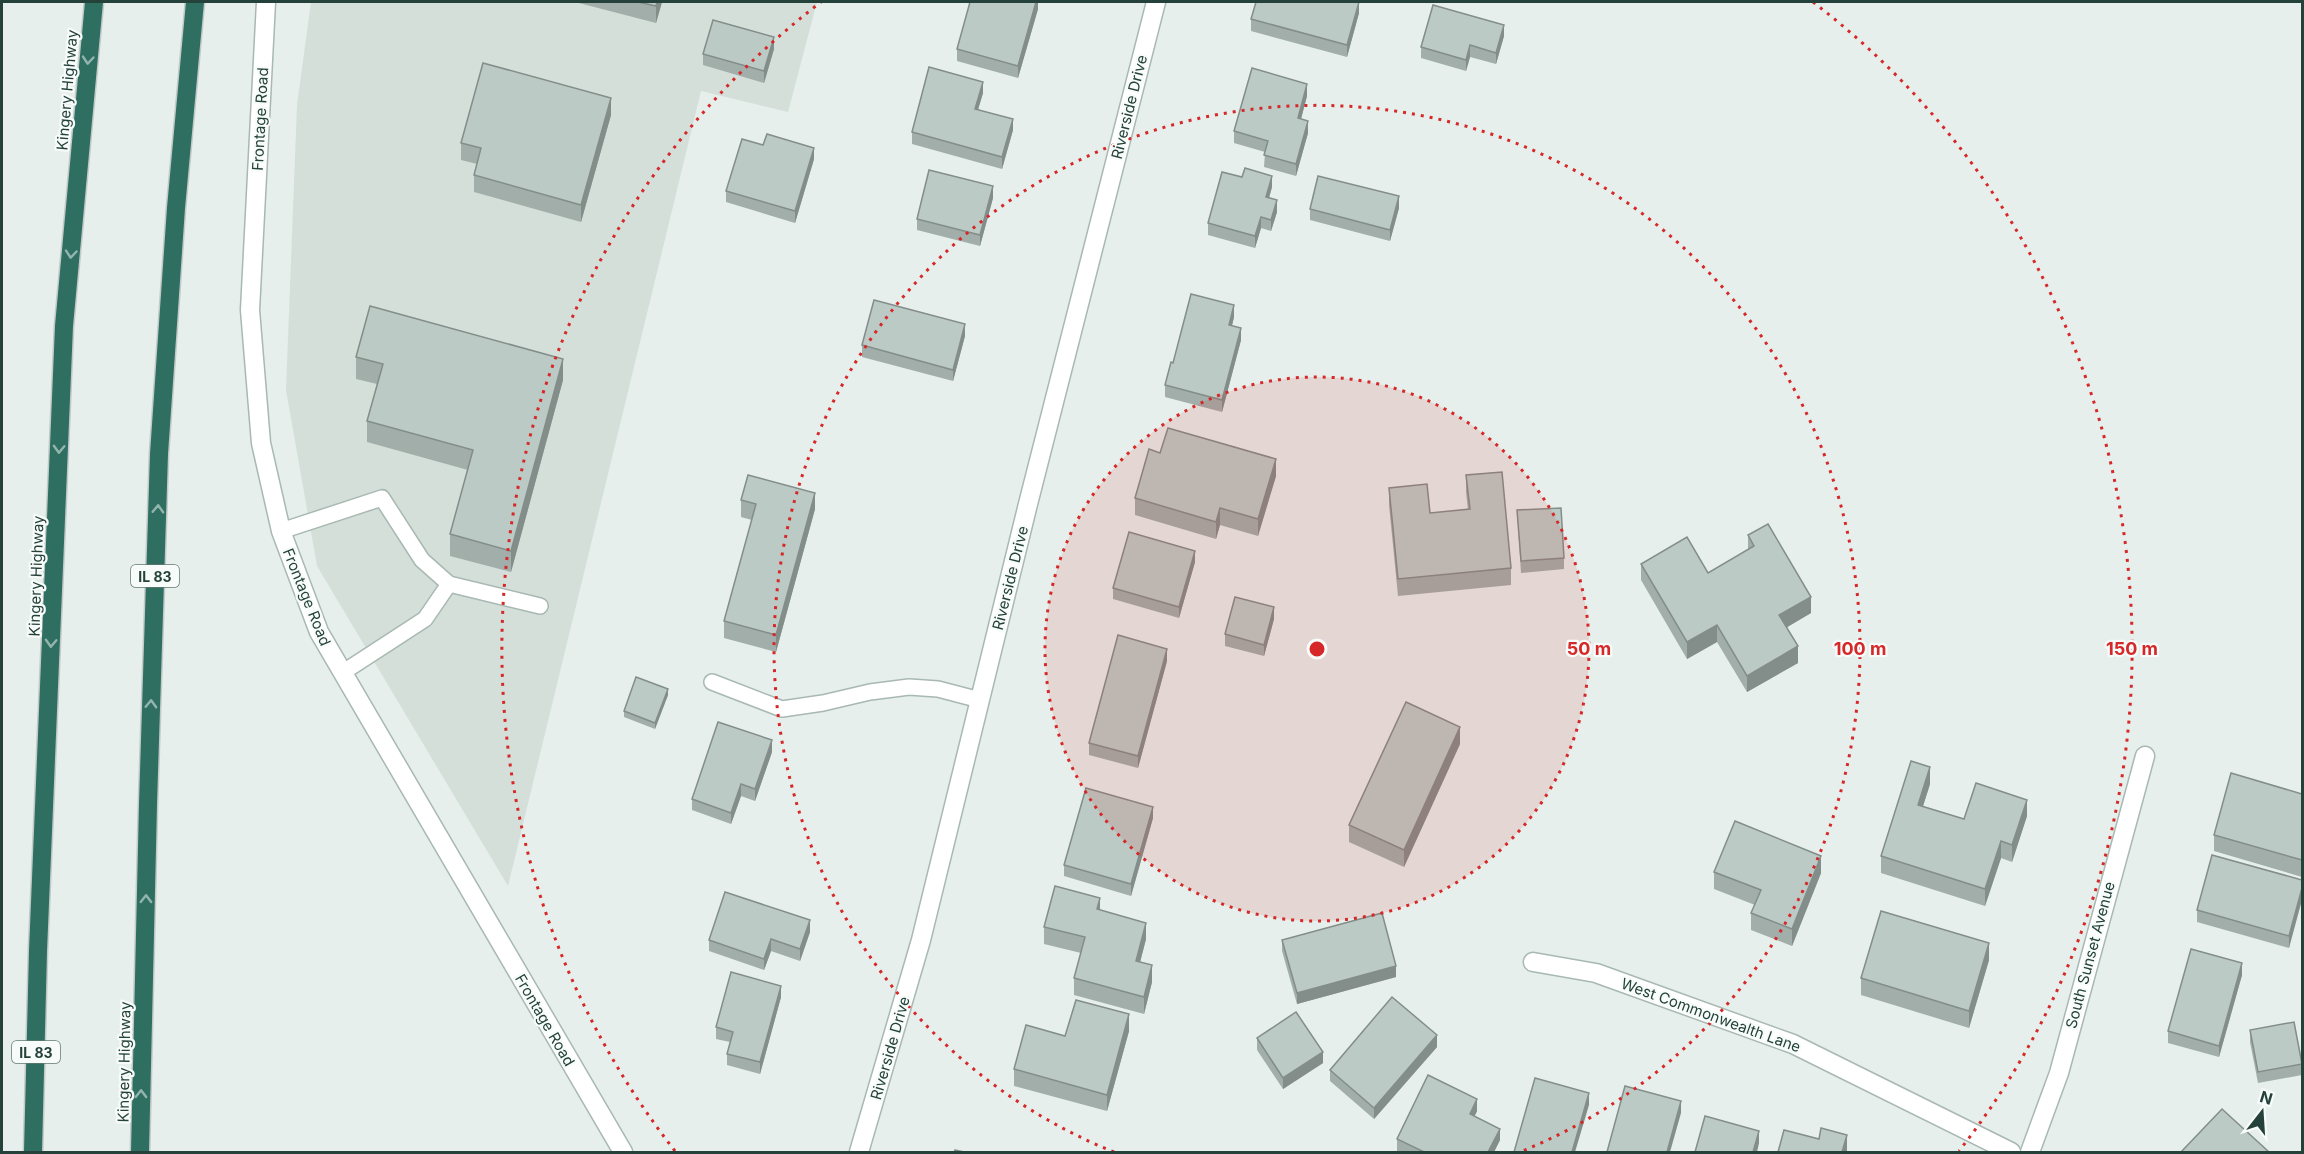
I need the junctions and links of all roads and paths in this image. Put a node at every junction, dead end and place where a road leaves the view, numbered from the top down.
1 (94, 2) edge
2 (195, 2) edge
3 (266, 2) edge
4 (1156, 2) edge
5 (281, 531) junction
6 (449, 584) junction
7 (540, 606) dead end
8 (342, 673) junction
9 (712, 682) dead end
10 (980, 700) junction
11 (2145, 756) dead end
12 (38, 951) junction
13 (1533, 962) dead end
14 (21, 1152) edge
15 (33, 1152) edge
16 (140, 1152) edge
17 (623, 1152) edge
18 (859, 1152) edge
19 (2011, 1152) edge
20 (2030, 1152) edge

1 -> 12 highway, Kingery Highway / IL 83
16 -> 2 highway, Kingery Highway / IL 83
3 - 5 street, Frontage Road
4 - 10 street, Riverside Drive
5 - 6 lane
5 - 8 street, Frontage Road
6 - 7 lane
6 - 8 lane
8 - 17 street, Frontage Road
9 - 10 lane
10 - 18 street, Riverside Drive
11 - 20 street, South Sunset Avenue
12 - 14 highway
12 - 15 highway, Kingery Highway / IL 83
13 - 19 street, West Commonwealth Lane

